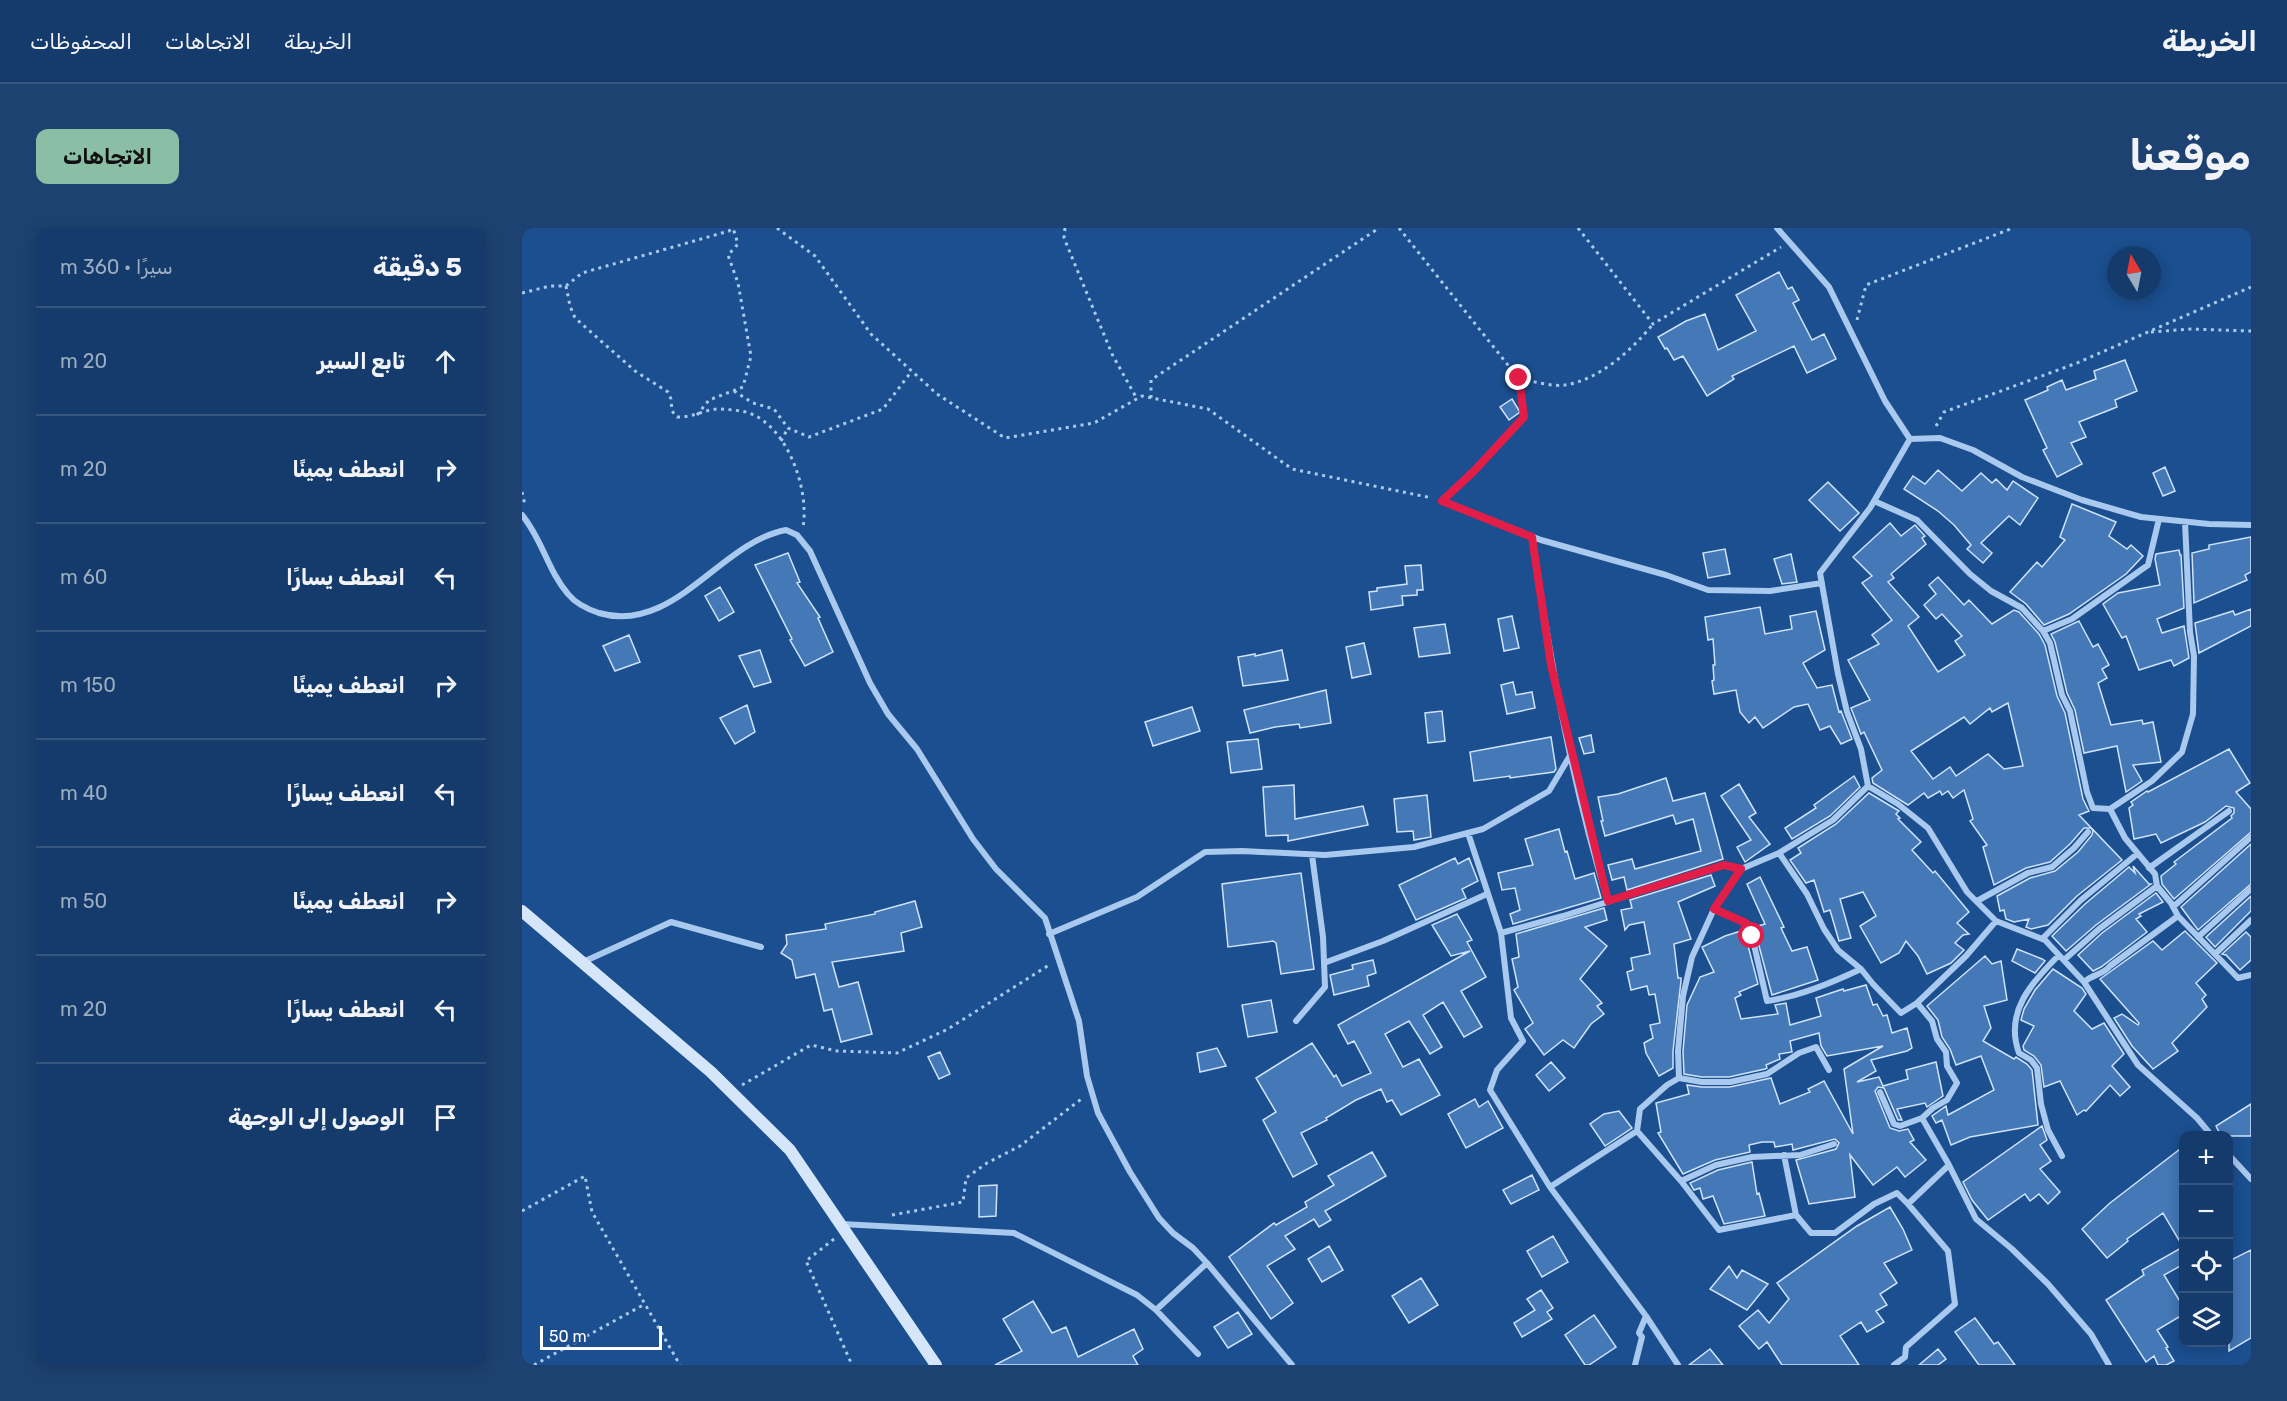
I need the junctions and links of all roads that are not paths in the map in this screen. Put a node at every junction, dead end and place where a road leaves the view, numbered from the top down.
1 (1777, 228) edge
2 (1910, 439) junction
3 (1442, 501) road end
4 (1874, 501) junction
5 (522, 515) edge
6 (2159, 519) junction
7 (2185, 522) junction
8 (2251, 525) edge
9 (1532, 537) junction
10 (1822, 583) junction
11 (2043, 631) junction
12 (1571, 754) junction
13 (1868, 786) junction
14 (2110, 809) junction
15 (2229, 811) dead end
16 (2088, 832) dead end
17 (1468, 833) junction
18 (2251, 837) edge
19 (1779, 853) junction
20 (2137, 854) junction
21 (1312, 855) junction
22 (2149, 868) junction
23 (1741, 869) junction
24 (2157, 886) junction
25 (2251, 889) edge
26 (1487, 894) junction
27 (1608, 901) junction
28 (1977, 901) junction
29 (2173, 907) junction
30 (1714, 909) junction
31 (522, 910) edge
32 (2178, 916) junction
33 (2251, 920) edge
34 (1996, 921) junction
35 (1501, 933) junction
36 (1049, 934) junction
37 (2198, 937) junction
38 (2042, 939) junction
39 (761, 946) dead end
40 (2215, 954) junction
41 (2062, 958) junction
42 (583, 963) junction
43 (1324, 963) junction
44 (1862, 969) junction
45 (2251, 975) edge
46 (2084, 982) junction
47 (1917, 1003) junction
48 (1296, 1021) dead end
49 (1829, 1070) dead end
50 (1679, 1078) junction
51 (1880, 1092) dead end
52 (1922, 1118) junction
53 (1637, 1131) junction
54 (2208, 1131) edge
55 (1834, 1144) dead end
56 (1784, 1155) junction
57 (2062, 1156) dead end
58 (2233, 1159) edge
59 (1949, 1165) junction
60 (2251, 1179) edge
61 (1681, 1181) junction
62 (1550, 1187) junction
63 (1908, 1204) junction
64 (1796, 1215) junction
65 (842, 1227) junction
66 (1207, 1263) junction
67 (1156, 1310) junction
68 (1646, 1316) junction
69 (1198, 1354) dead end
70 (936, 1365) edge
71 (1292, 1365) edge
72 (1635, 1365) edge
73 (1678, 1365) edge
74 (1894, 1365) edge
75 (2109, 1365) edge

1 - 2 street
2 - 4 street
2 - 6 street
3 - 9 street
4 - 10 street
4 - 11 street
5 - 36 street
6 - 7 street
6 - 11 street
7 - 8 street
7 - 14 street
9 - 10 street
9 - 12 street
10 - 13 street
11 - 14 street
12 - 17 street
12 - 27 street
13 - 19 street
13 - 28 street
14 - 20 street
15 - 22 street
16 - 28 street
17 - 21 street
17 - 26 street
18 - 29 street
19 - 23 street
19 - 44 street
20 - 22 street
20 - 38 street
21 - 36 street
21 - 43 street
22 - 24 street
23 - 27 street
23 - 30 street
24 - 29 street
24 - 41 street
25 - 37 street
26 - 35 street
26 - 43 street
27 - 35 street
28 - 34 street
29 - 32 street
30 - 44 street
30 - 50 street
31 - 42 street
32 - 37 street
32 - 46 street
33 - 40 street
34 - 38 street
34 - 47 street
35 - 62 street
36 - 66 street
37 - 40 street
38 - 41 street
39 - 42 street
40 - 45 street
41 - 46 street
41 - 57 street
42 - 65 street
43 - 48 street
44 - 47 street
46 - 54 street
47 - 52 street
49 - 50 street
50 - 53 street
51 - 52 street
52 - 59 street
53 - 61 street
53 - 62 street
55 - 56 street
56 - 61 street
56 - 64 street
58 - 60 street
59 - 63 street
59 - 75 street
61 - 64 street
62 - 68 street
63 - 64 street
63 - 74 street
65 - 67 street
65 - 70 street
66 - 67 street
66 - 71 street
67 - 69 street
68 - 72 street
68 - 73 street

